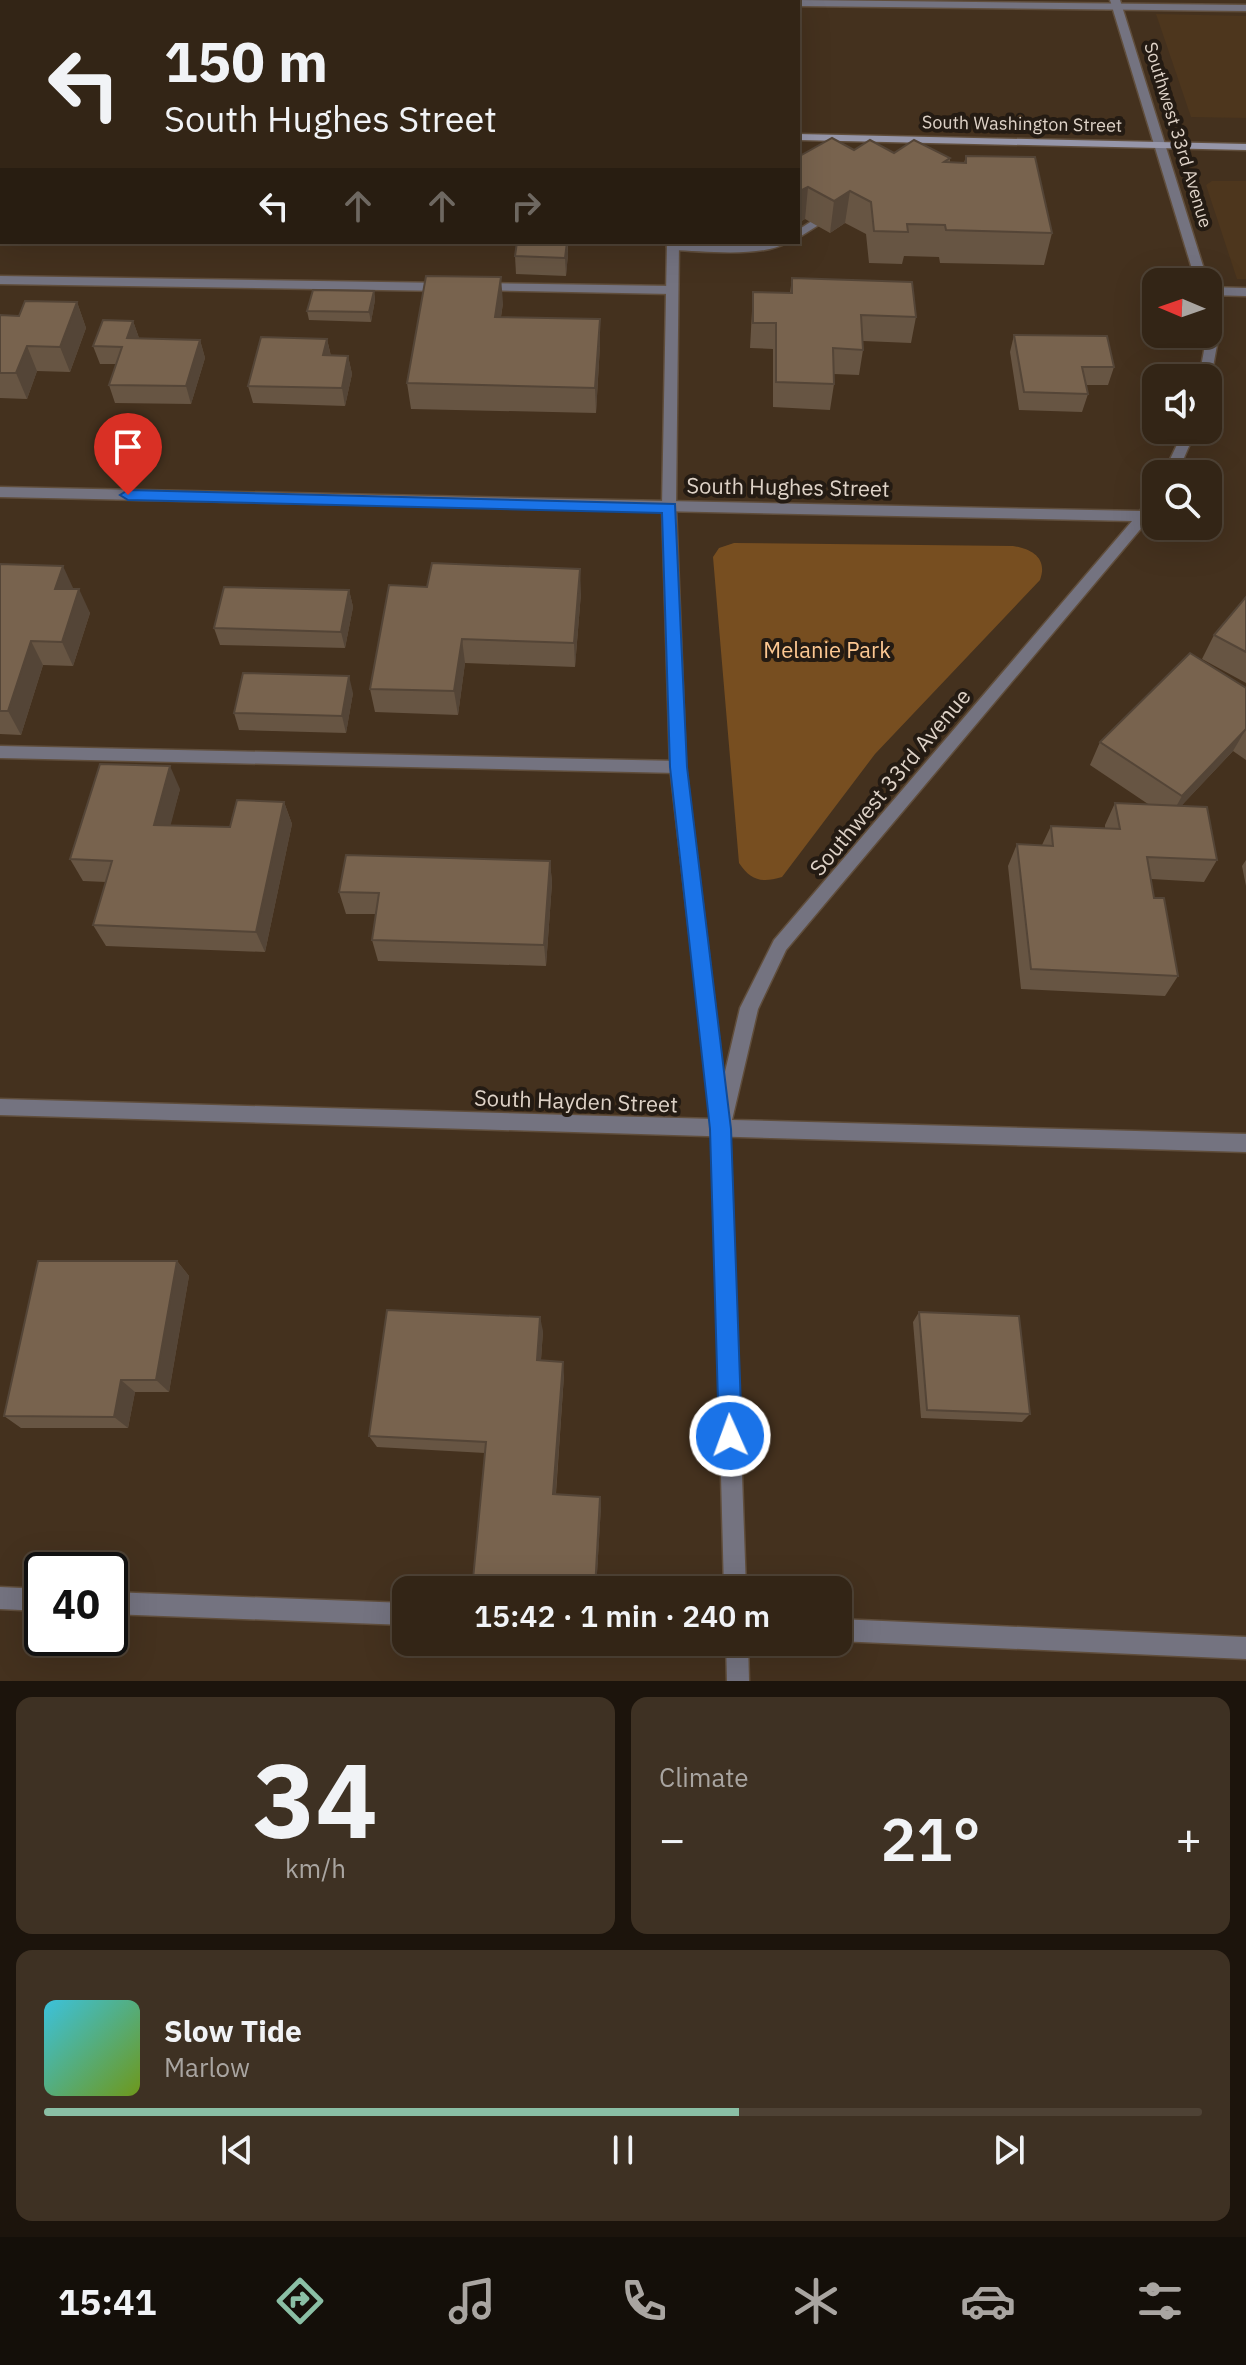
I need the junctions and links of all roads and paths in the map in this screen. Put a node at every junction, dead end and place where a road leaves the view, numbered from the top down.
1 (800, 3) edge
2 (1116, 3) edge
3 (1246, 8) edge
4 (800, 137) edge
5 (1160, 145) junction
6 (1246, 147) edge
7 (837, 210) edge
8 (800, 234) edge
9 (673, 244) edge
10 (770, 244) edge
11 (1198, 268) edge
12 (0, 280) edge
13 (672, 290) junction
14 (1222, 291) edge
15 (1246, 292) edge
16 (0, 492) edge
17 (669, 507) junction
18 (1142, 516) edge
19 (1142, 518) edge
20 (0, 752) edge
21 (678, 767) junction
22 (0, 1107) edge
23 (721, 1129) junction
24 (1246, 1143) edge
25 (735, 1576) edge
26 (0, 1598) edge
27 (24, 1599) edge
28 (128, 1604) edge
29 (392, 1613) edge
30 (852, 1631) edge
31 (1246, 1648) edge
32 (737, 1656) edge
33 (738, 1681) edge

1 - 2 street
2 - 3 street
2 - 5 street, Southwest 33rd Avenue
4 - 5 main road, South Washington Street
5 - 6 main road, South Washington Street
5 - 11 street, Southwest 33rd Avenue
7 - 8 street
9 - 10 street
9 - 13 street
12 - 13 street
13 - 17 street
14 - 15 street
16 - 17 street, South Hughes Street
17 - 18 street, South Hughes Street
17 - 21 street
19 - 23 street, Southwest 33rd Avenue
20 - 21 street
21 - 23 street
22 - 23 street, South Hayden Street
23 - 24 street, South Hayden Street
23 - 25 street
26 - 27 street
28 - 29 street
30 - 31 street
32 - 33 street

